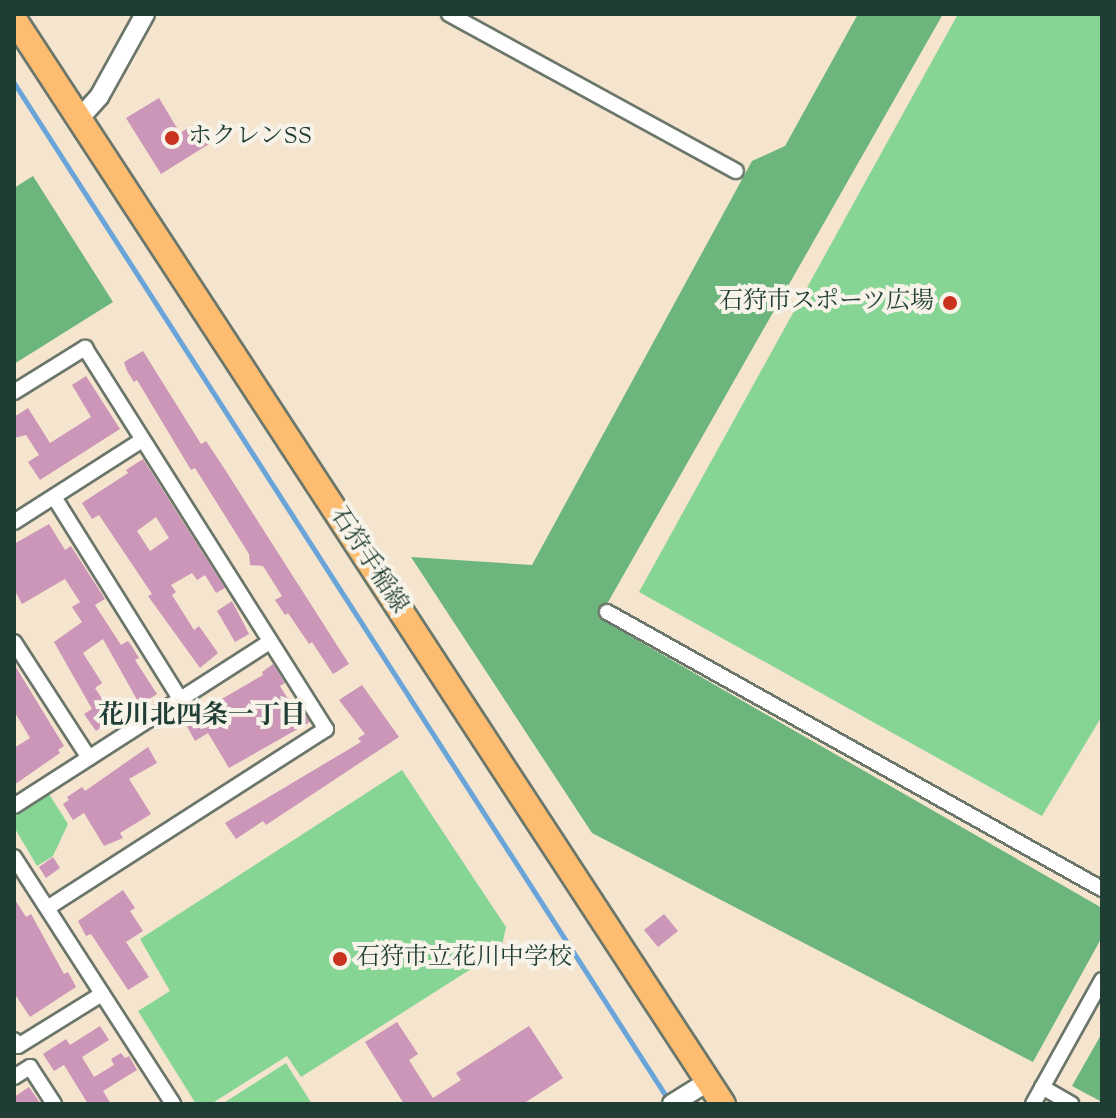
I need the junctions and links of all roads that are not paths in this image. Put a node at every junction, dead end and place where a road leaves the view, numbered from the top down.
1 (145, 14) edge
2 (449, 14) edge
3 (14, 19) edge
4 (79, 119) junction
5 (736, 171) dead end
6 (14, 392) edge
7 (142, 440) junction
8 (54, 497) junction
9 (14, 522) edge
10 (607, 612) dead end
11 (14, 642) edge
12 (269, 642) junction
13 (180, 699) junction
14 (89, 758) junction
15 (14, 806) edge
16 (14, 857) edge
17 (1102, 889) edge
18 (47, 908) junction
19 (1102, 980) edge
20 (102, 994) junction
21 (14, 1040) edge
22 (14, 1077) edge
23 (709, 1081) junction
24 (1042, 1087) junction
25 (677, 1101) edge
26 (54, 1104) edge
27 (173, 1104) edge
28 (723, 1104) edge
29 (1033, 1104) edge
30 (1072, 1104) edge

1 - 4 street
2 - 5 street
3 - 4 main road, 石狩手稲線
4 - 23 main road, 石狩手稲線
6 - 7 street
7 - 8 street
7 - 12 street
8 - 9 street
8 - 13 street
10 - 17 street
11 - 14 street
12 - 13 street
12 - 18 street
13 - 14 street
14 - 15 street
16 - 18 street
18 - 20 street
19 - 24 street
20 - 21 street
20 - 27 street
22 - 26 street
23 - 25 street
23 - 28 main road, 石狩手稲線
24 - 29 street
24 - 30 street

